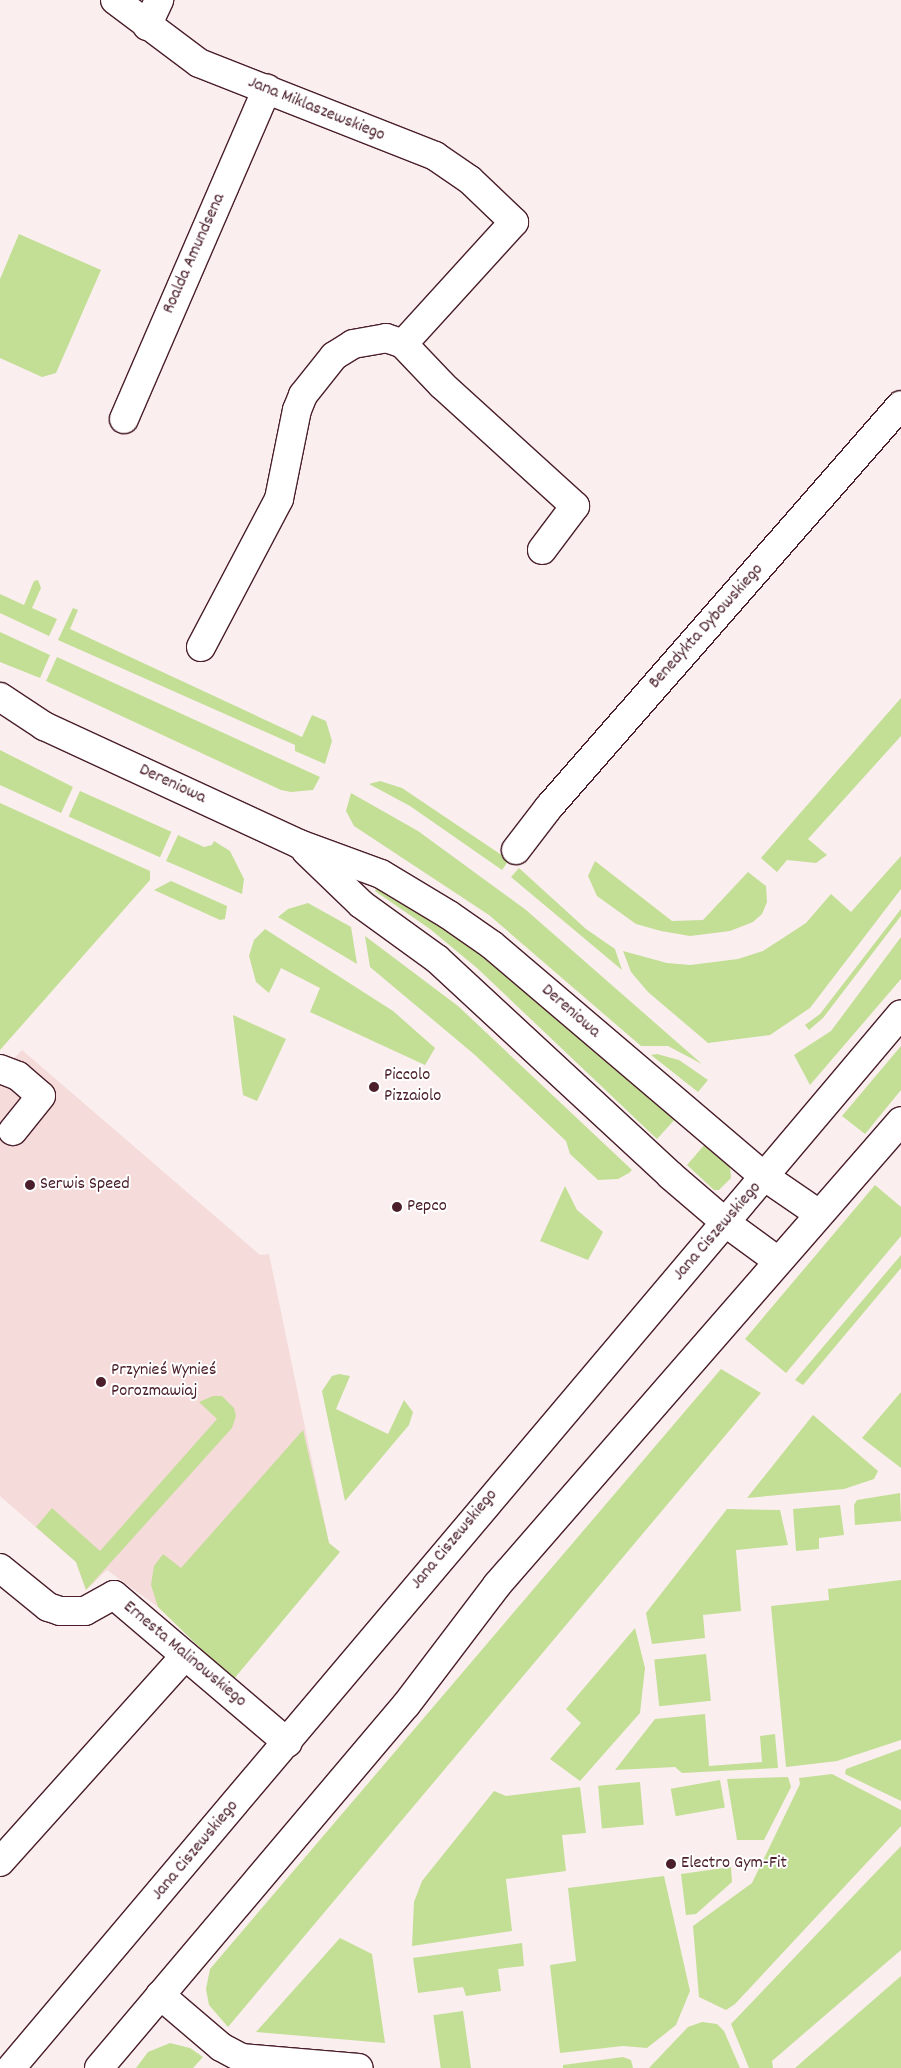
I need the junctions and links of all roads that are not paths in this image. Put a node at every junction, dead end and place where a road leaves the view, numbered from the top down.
1 (115, 0) edge
2 (159, 0) edge
3 (147, 26) junction
4 (266, 89) junction
5 (403, 344) junction
6 (901, 405) edge
7 (124, 420) dead end
8 (542, 550) dead end
9 (201, 647) dead end
10 (0, 698) edge
11 (0, 720) edge
12 (44, 726) junction
13 (299, 844) junction
14 (516, 850) dead end
15 (901, 1014) edge
16 (0, 1069) edge
17 (901, 1121) edge
18 (13, 1131) dead end
19 (765, 1177) junction
20 (819, 1214) junction
21 (726, 1223) junction
22 (778, 1261) junction
23 (0, 1568) edge
24 (185, 1656) junction
25 (288, 1743) junction
26 (0, 1862) edge
27 (160, 1995) junction
28 (11, 2068) edge
29 (99, 2068) edge
30 (359, 2068) edge

1 - 3 street, Jana Miklaszewskiego
2 - 3 street
3 - 4 street, Jana Miklaszewskiego
4 - 5 street, Jana Miklaszewskiego
4 - 7 street, Roalda Amundsena
5 - 8 street
5 - 9 street
6 - 14 street, Benedykta Dybowskiego
10 - 12 street, Dereniowa
11 - 12 street, Dereniowa
12 - 13 street, Dereniowa
13 - 19 street, Dereniowa
13 - 21 street, Dereniowa
15 - 19 street, Jana Ciszewskiego
16 - 18 street
17 - 20 street
19 - 20 street, Dereniowa
19 - 21 street, Jana Ciszewskiego
20 - 22 street
21 - 22 street, Dereniowa
21 - 25 street, Jana Ciszewskiego
22 - 27 street
23 - 24 street, Ernesta Malinowskiego
24 - 25 street, Ernesta Malinowskiego
24 - 26 street
25 - 28 street, Jana Ciszewskiego
27 - 29 street
27 - 30 street

